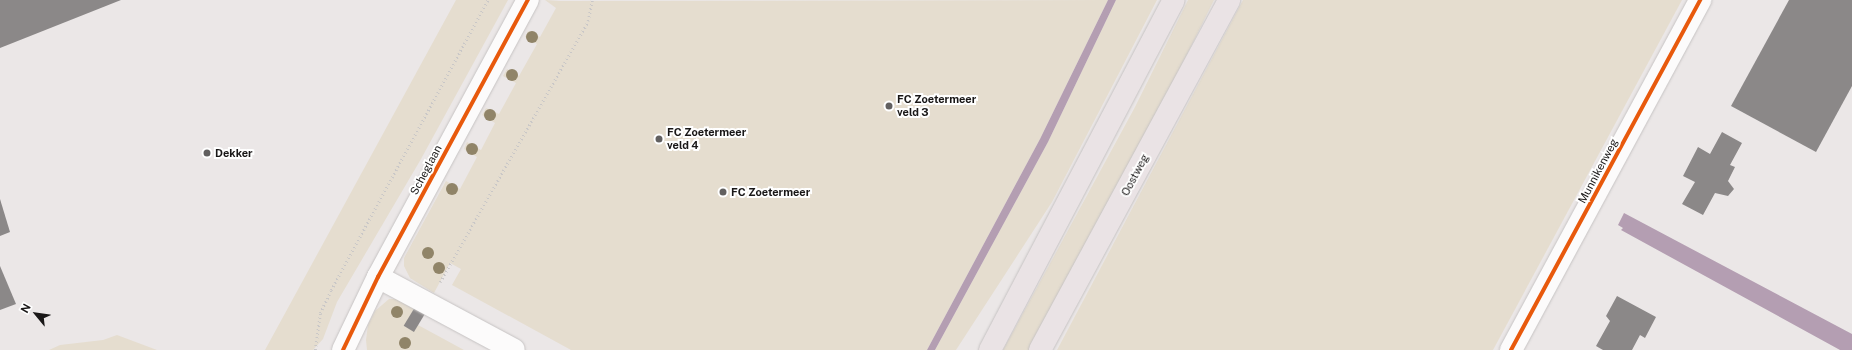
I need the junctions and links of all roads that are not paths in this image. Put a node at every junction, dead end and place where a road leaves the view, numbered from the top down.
1 (528, 0) edge
2 (1174, 0) edge
3 (1229, 0) edge
4 (1700, 0) edge
5 (378, 277) junction
6 (343, 350) edge
7 (514, 350) edge
8 (990, 350) edge
9 (1040, 350) edge
10 (1512, 350) edge

1 - 5 street, Scheglaan
2 - 8 main road
3 - 9 main road, Oostweg
4 - 10 street, Munnikenweg
5 - 6 street, Scheglaan
5 - 7 street

